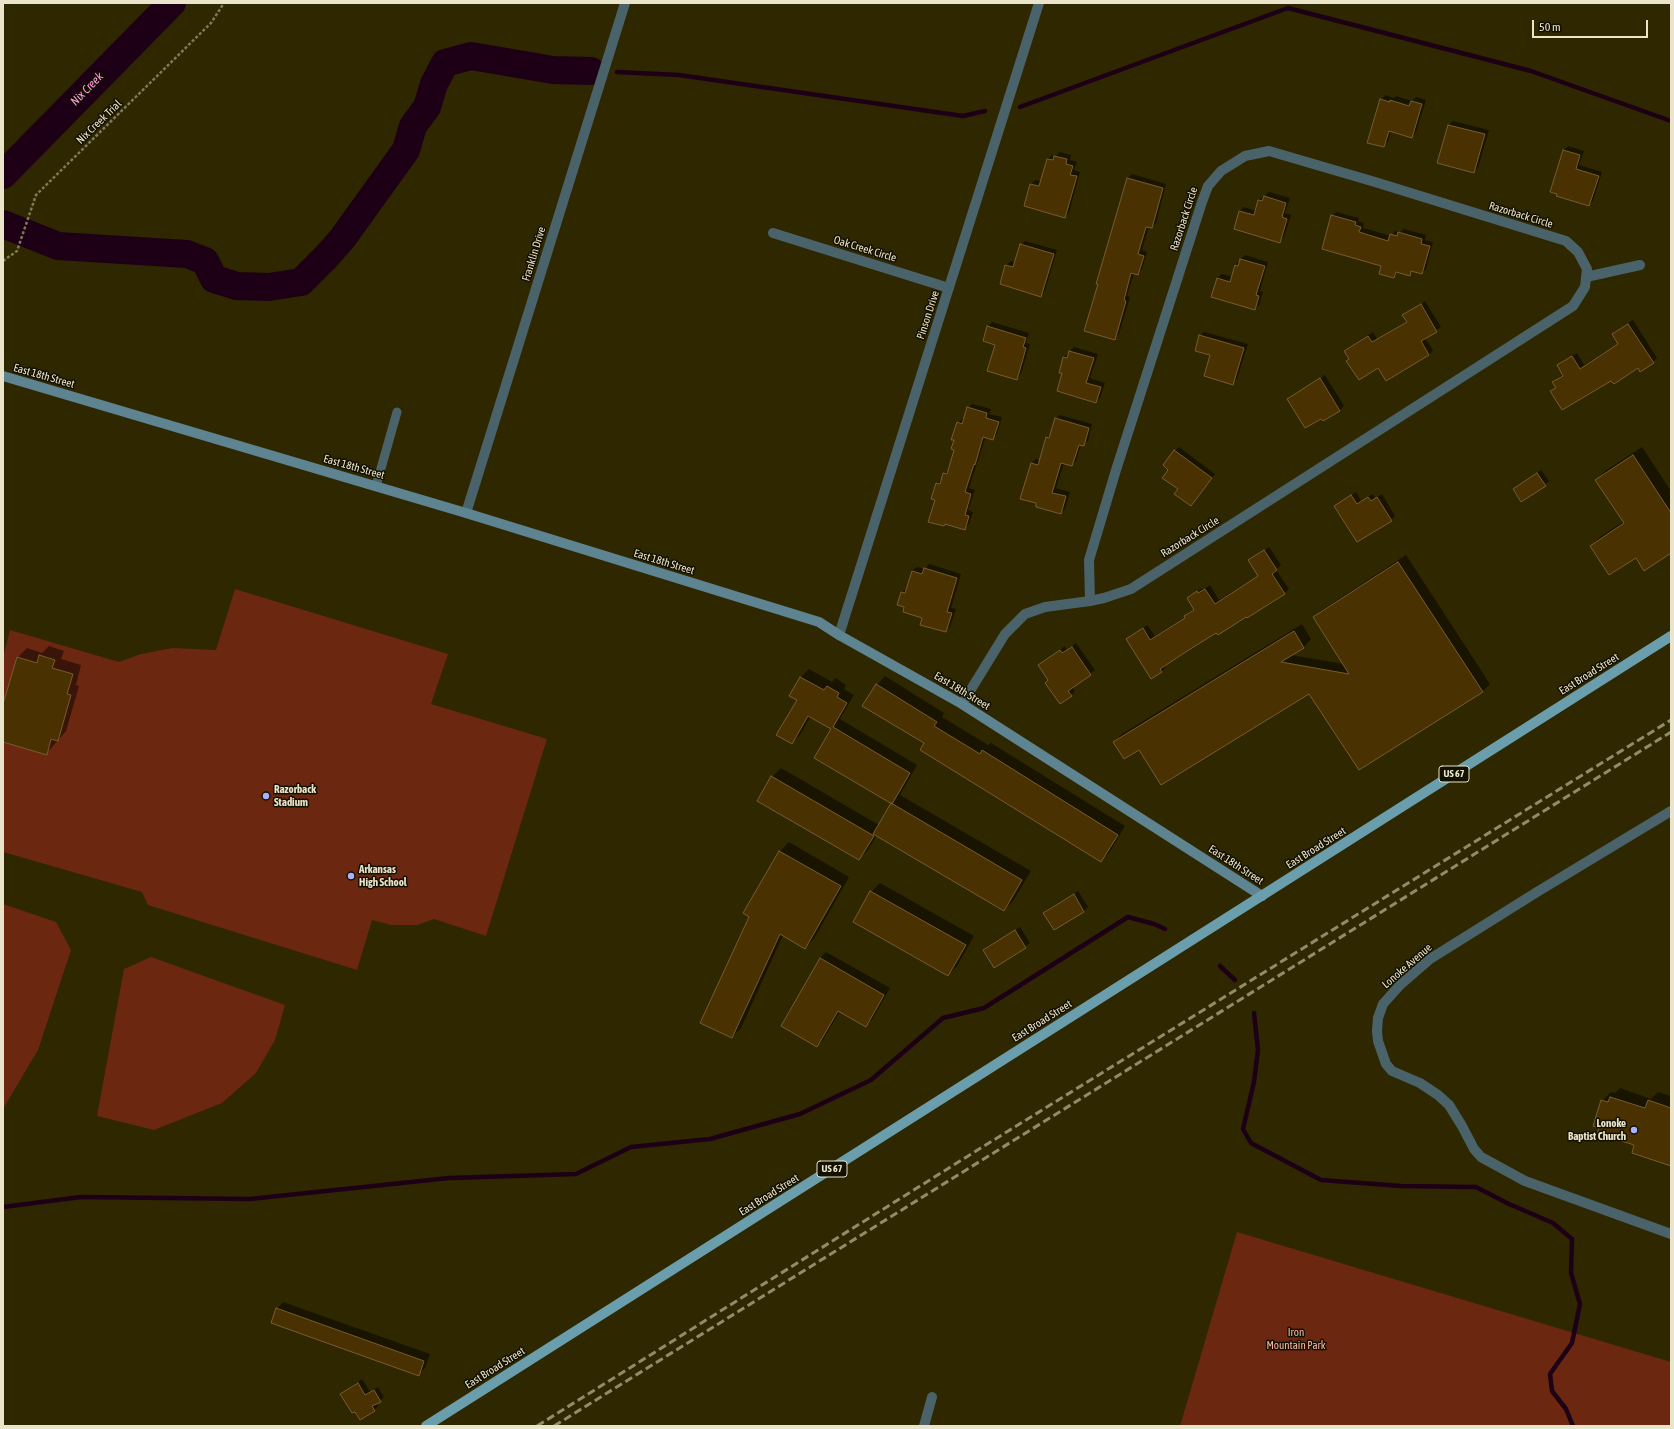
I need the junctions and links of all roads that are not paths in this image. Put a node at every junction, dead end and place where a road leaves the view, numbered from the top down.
1 (625, 3) edge
2 (1039, 3) edge
3 (773, 233) dead end
4 (1640, 265) dead end
5 (1586, 277) junction
6 (949, 288) junction
7 (3, 376) edge
8 (397, 412) dead end
9 (376, 486) junction
10 (466, 513) junction
11 (1090, 600) junction
12 (839, 635) junction
13 (1671, 636) edge
14 (962, 704) junction
15 (1670, 813) edge
16 (1262, 896) junction
17 (1671, 1234) edge
18 (932, 1398) dead end
19 (426, 1426) edge
20 (924, 1426) edge

1 - 10 street, Franklin Drive
2 - 6 street, Pinson Drive
3 - 6 street, Oak Creek Circle
4 - 5 street
5 - 11 street, Razorback Circle
5 - 11 street, Razorback Circle
6 - 12 street, Pinson Drive
7 - 9 street, East 18th Street
8 - 9 lane
9 - 10 street, East 18th Street
10 - 12 street, East 18th Street
11 - 14 street, Razorback Circle
12 - 14 street, East 18th Street
13 - 16 main road, East Broad Street / US 67
14 - 16 street, East 18th Street
15 - 17 street, Lonoke Avenue
16 - 19 main road, East Broad Street / US 67
18 - 20 street

